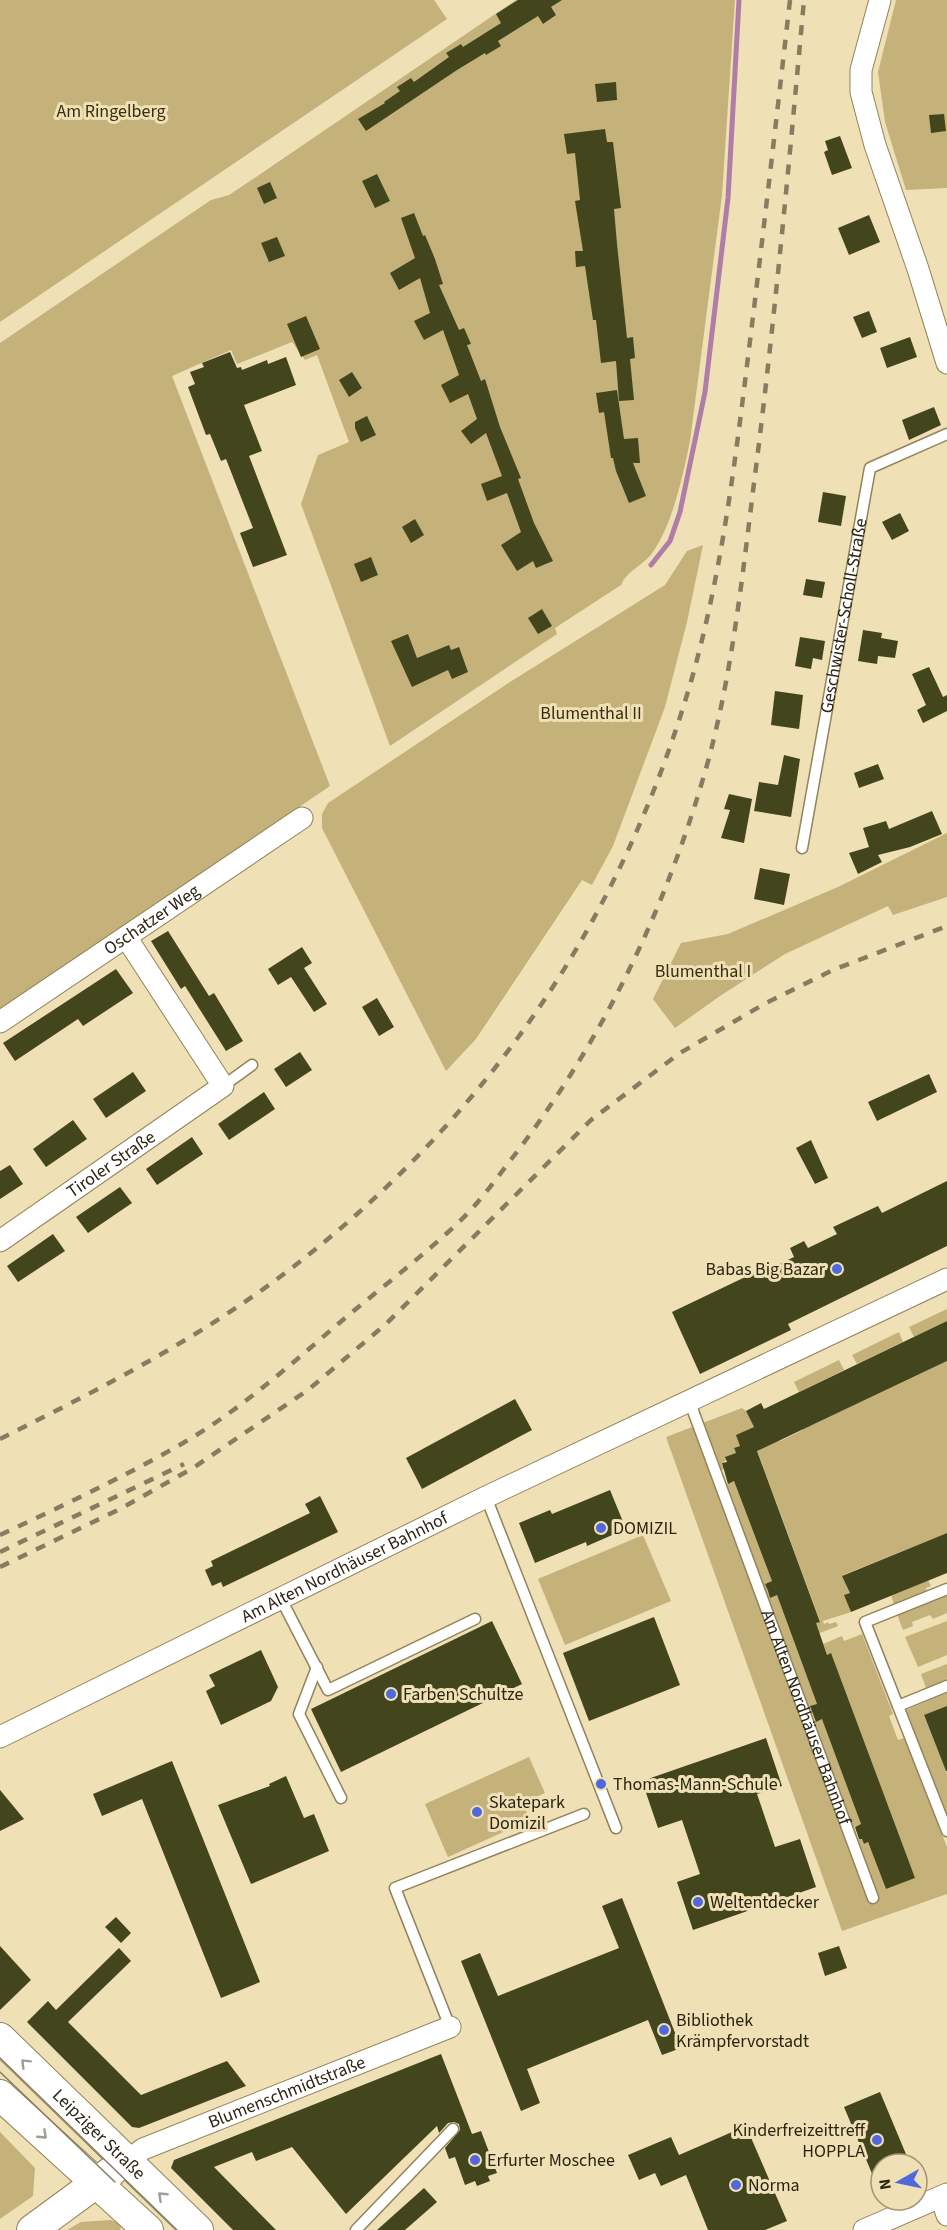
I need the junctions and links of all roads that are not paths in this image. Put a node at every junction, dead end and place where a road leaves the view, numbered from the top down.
1 (880, 0) edge
2 (947, 363) edge
3 (947, 434) edge
4 (302, 818) dead end
5 (802, 848) dead end
6 (126, 937) junction
7 (0, 1022) edge
8 (252, 1065) dead end
9 (223, 1086) junction
10 (0, 1241) edge
11 (947, 1280) edge
12 (689, 1400) junction
13 (486, 1497) junction
14 (947, 1589) edge
15 (281, 1599) junction
16 (475, 1619) dead end
17 (316, 1667) junction
18 (947, 1686) edge
19 (898, 1706) junction
20 (0, 1737) edge
21 (341, 1798) dead end
22 (584, 1814) dead end
23 (616, 1828) dead end
24 (947, 1831) edge
25 (873, 1898) dead end
26 (450, 2027) joint
27 (0, 2038) edge
28 (0, 2095) edge
29 (453, 2129) dead end
30 (126, 2162) junction
31 (95, 2184) junction
32 (945, 2202) edge
33 (32, 2230) edge
34 (148, 2230) edge
35 (198, 2230) edge
36 (356, 2230) edge
37 (864, 2230) edge

1 - 2 street
3 - 5 lane, Geschwister-Scholl-Straße
4 - 6 street, Oschatzer Weg
6 - 7 street, Oschatzer Weg
6 - 9 street
8 - 9 lane, Tiroler Straße
9 - 10 street, Tiroler Straße
11 - 12 street, Am Alten Nordhäuser Bahnhof
12 - 13 street, Am Alten Nordhäuser Bahnhof
12 - 25 lane, Am Alten Nordhäuser Bahnhof
13 - 15 street, Am Alten Nordhäuser Bahnhof
13 - 23 lane
14 - 19 lane
15 - 17 lane
15 - 20 street, Am Alten Nordhäuser Bahnhof
16 - 17 lane
17 - 21 lane
18 - 19 lane
19 - 24 lane
22 - 26 lane
26 - 30 street, Blumenschmidtstraße
30 -> 27 main road, Leipziger Straße
28 -> 31 main road, Leipziger Straße
29 - 36 lane
30 - 31 main road
35 -> 30 main road, Leipziger Straße
31 - 33 main road
31 - 34 main road, Leipziger Straße
32 - 37 street

